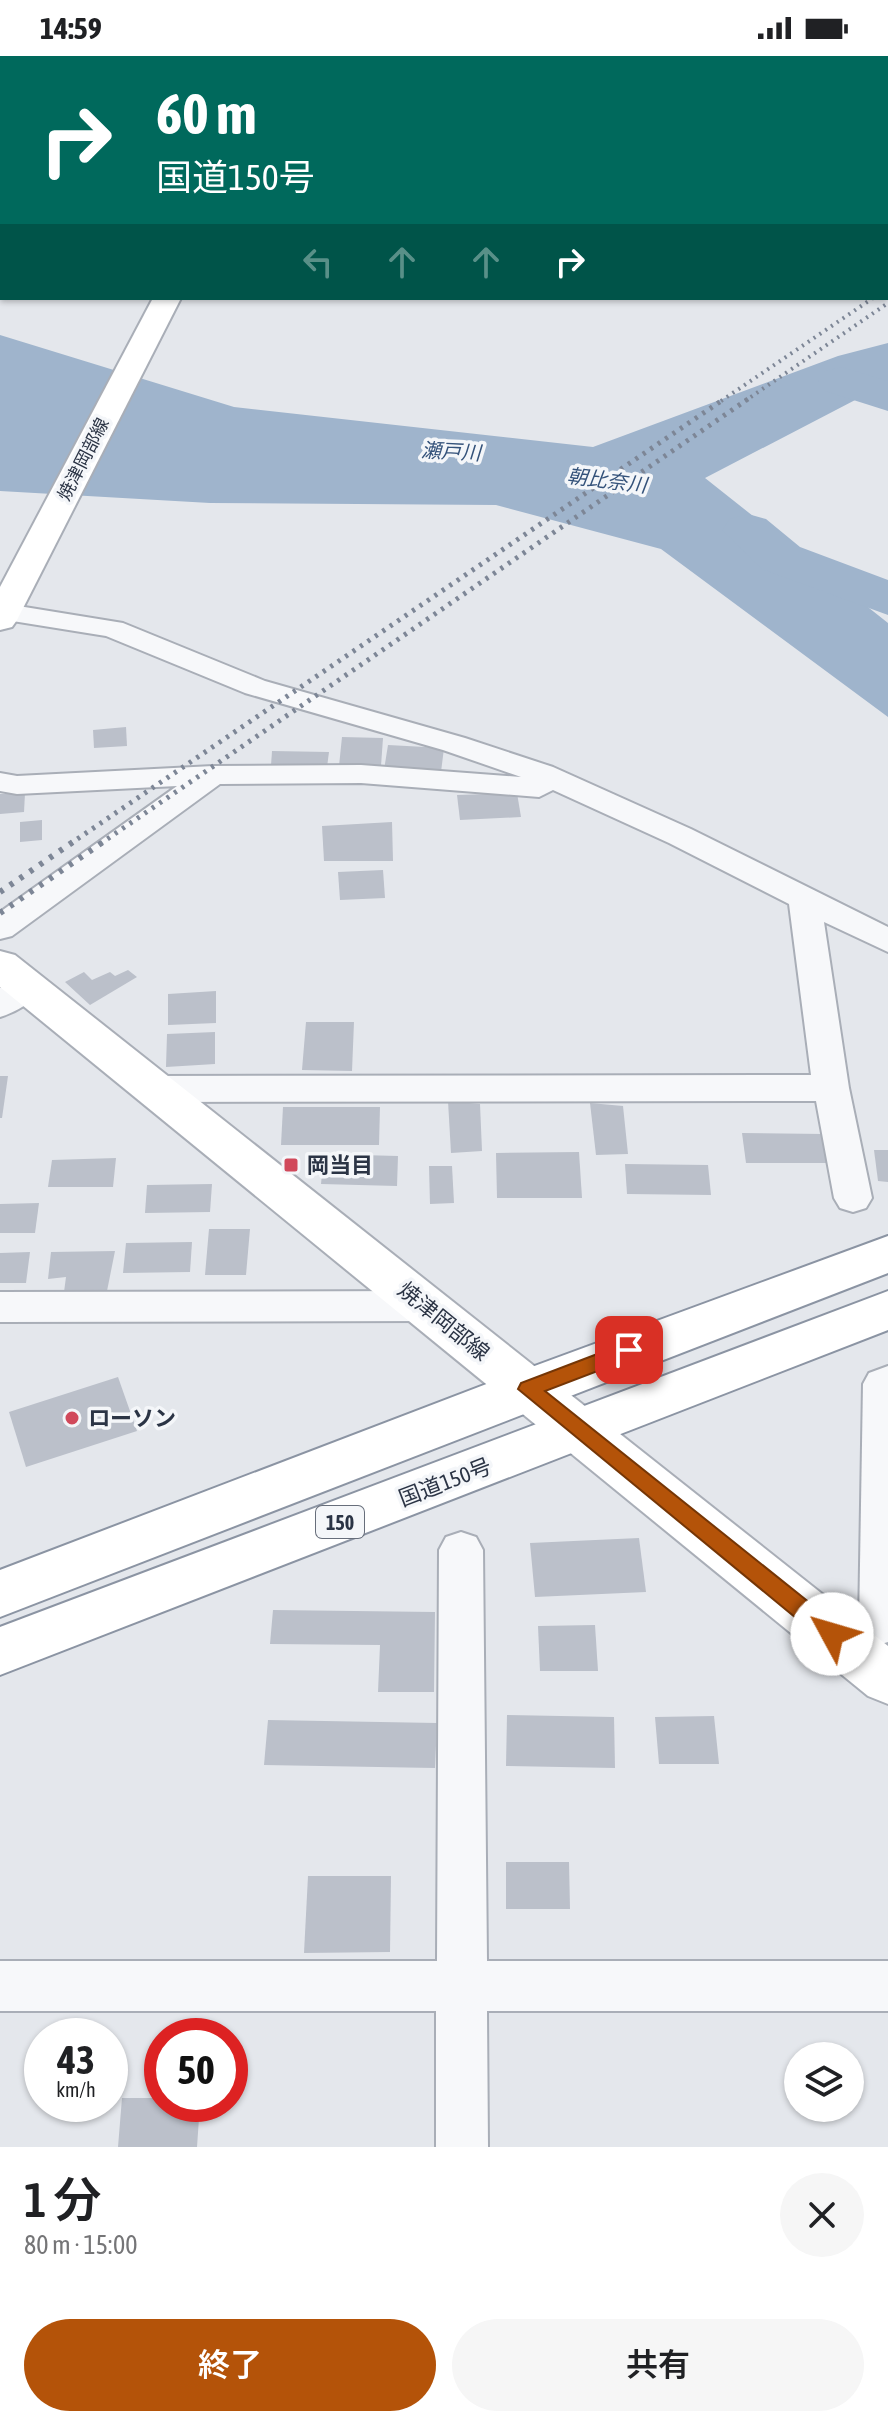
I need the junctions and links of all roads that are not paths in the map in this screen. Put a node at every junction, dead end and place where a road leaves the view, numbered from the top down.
1 (166, 300) edge
2 (3, 612) edge
3 (213, 775) junction
4 (0, 782) edge
5 (587, 794) junction
6 (804, 897) junction
7 (0, 928) edge
8 (888, 941) edge
9 (9, 986) edge
10 (831, 1088) junction
11 (154, 1089) junction
12 (853, 1198) dead end
13 (888, 1254) edge
14 (425, 1306) junction
15 (0, 1307) edge
16 (888, 1310) edge
17 (888, 1382) edge
18 (528, 1389) junction
19 (579, 1431) junction
20 (461, 1550) dead end
21 (0, 1594) edge
22 (878, 1645) edge
23 (0, 1651) edge
24 (0, 1986) edge
25 (463, 1986) junction
26 (888, 1986) edge
27 (462, 2147) edge

1 - 2 main road, 焼津岡部線
2 - 5 street
3 - 4 street
3 - 5 street
3 - 7 street
5 - 6 street
6 - 8 street
6 - 10 street
9 - 11 main road, 焼津岡部線
10 - 11 street
10 - 12 street
11 - 14 main road, 焼津岡部線
13 - 18 main road, 150
14 - 15 street
14 - 18 main road, 焼津岡部線
16 - 19 main road, 国道150号 / 150
17 - 22 street
18 - 19 main road, 焼津岡部線
18 - 21 main road, 150
19 - 22 main road, 焼津岡部線
19 - 23 main road, 国道150号 / 150
20 - 25 street
24 - 25 street
25 - 26 street
25 - 27 street

